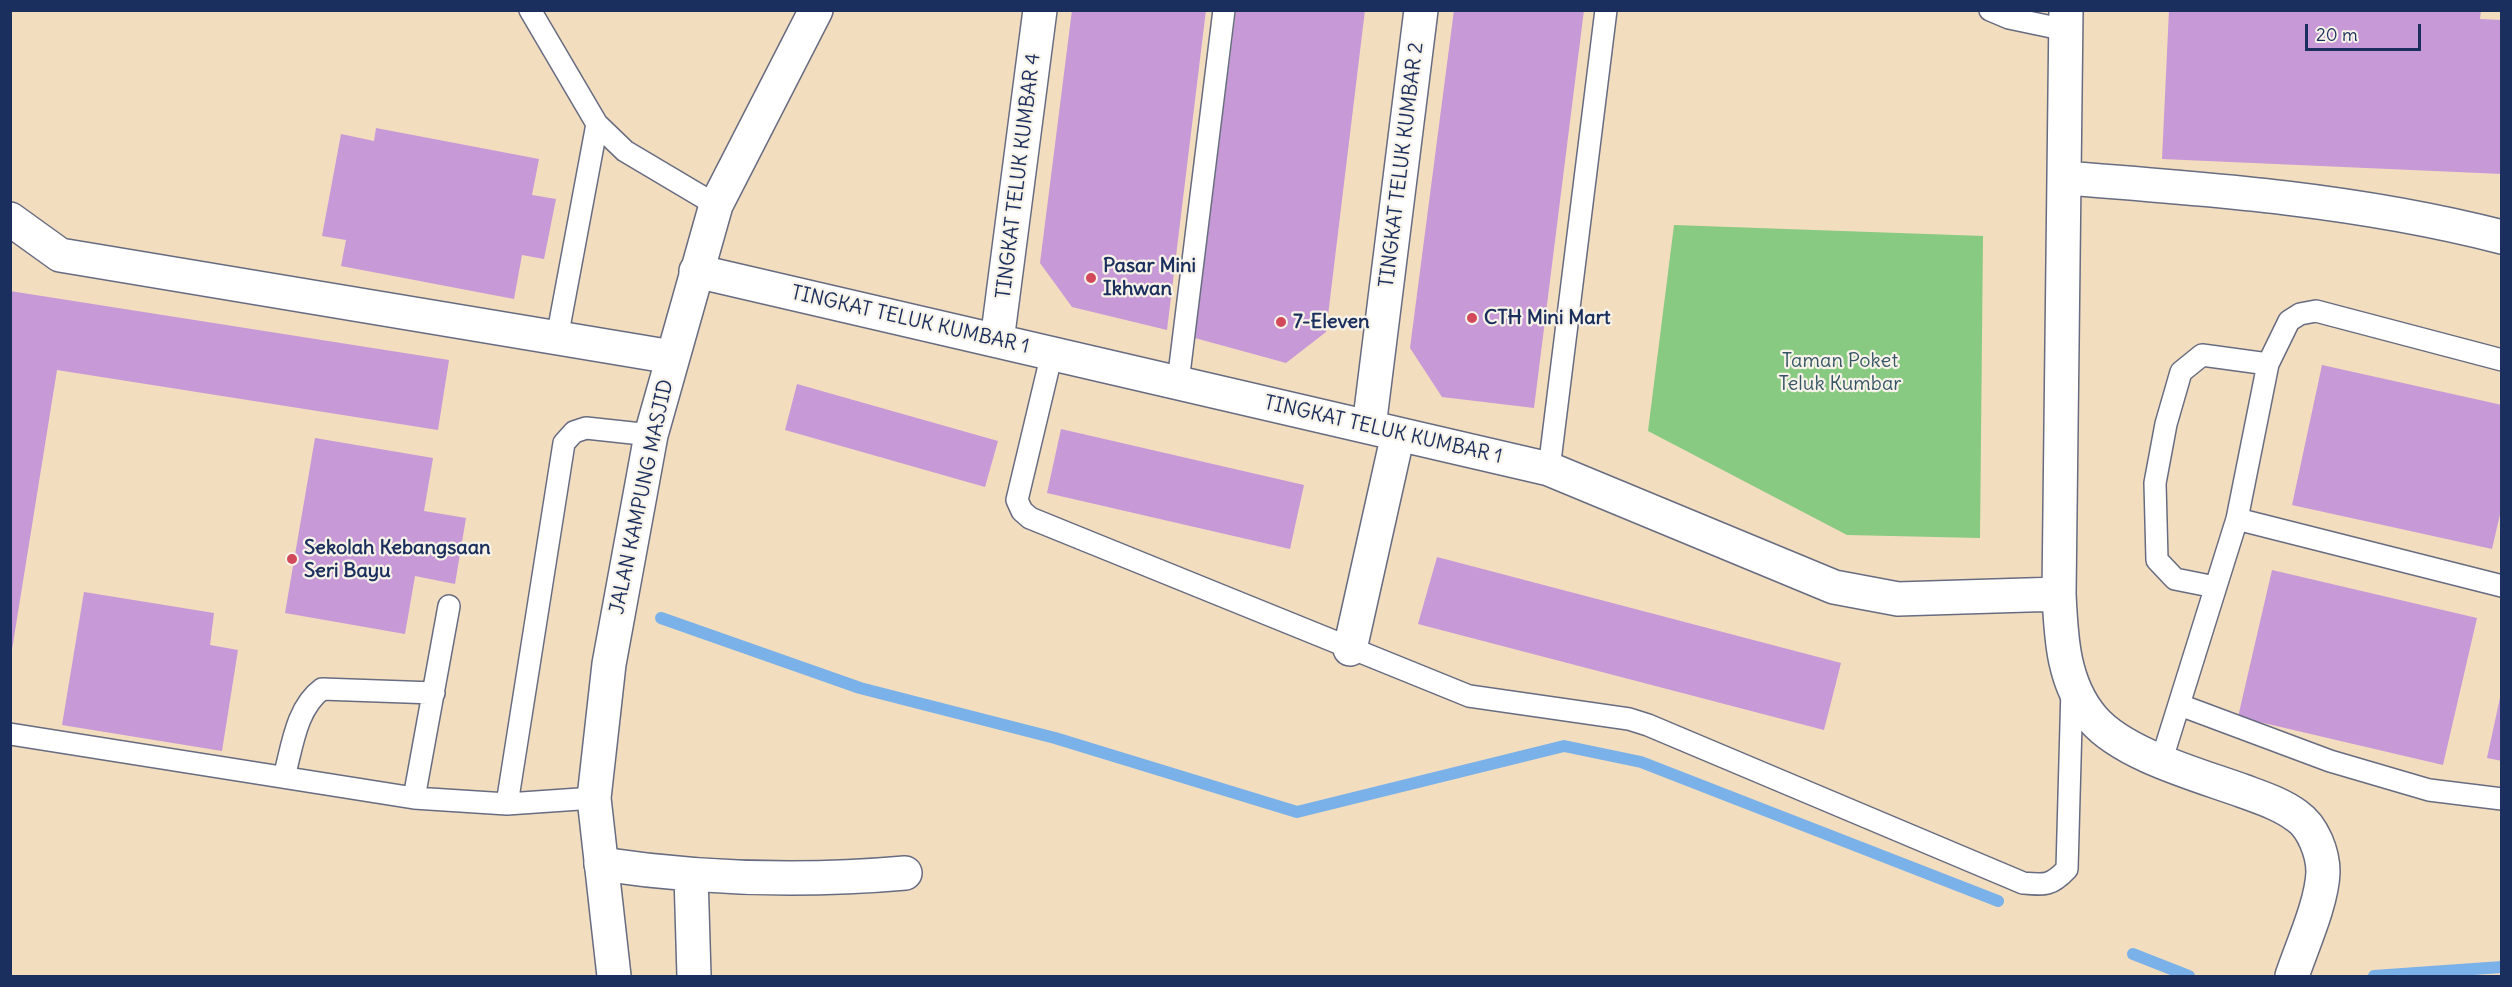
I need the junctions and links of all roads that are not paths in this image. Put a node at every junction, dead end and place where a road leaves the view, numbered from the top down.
1 (530, 10) edge
2 (816, 10) edge
3 (1040, 10) edge
4 (1224, 10) edge
5 (1421, 10) edge
6 (1606, 10) edge
7 (1990, 10) edge
8 (2066, 20) edge
9 (597, 124) junction
10 (2064, 178) junction
11 (716, 205) junction
12 (10, 219) edge
13 (2502, 237) edge
14 (696, 271) junction
15 (557, 338) junction
16 (997, 340) junction
17 (1052, 353) junction
18 (672, 357) junction
19 (2502, 360) edge
20 (2268, 364) junction
21 (1178, 382) junction
22 (1384, 431) junction
23 (651, 435) junction
24 (1549, 469) junction
25 (2237, 519) junction
26 (2215, 586) junction
27 (2502, 586) edge
28 (2058, 594) junction
29 (449, 606) dead end
30 (1350, 649) junction
31 (2072, 685) junction
32 (434, 693) junction
33 (2180, 705) junction
34 (10, 734) edge
35 (2161, 762) junction
36 (284, 777) junction
37 (414, 798) junction
38 (594, 798) junction
39 (2502, 799) edge
40 (507, 804) junction
41 (601, 864) junction
42 (904, 873) dead end
43 (691, 875) junction
44 (614, 976) edge
45 (694, 976) edge
46 (2292, 976) edge

1 - 9 lane
2 - 11 street, JALAN KAMPUNG MASJID
3 - 16 street, TINGKAT TELUK KUMBAR 4
4 - 21 lane
5 - 22 street, TINGKAT TELUK KUMBAR 2
6 - 24 lane
7 - 8 lane
8 - 10 street
9 - 11 lane
9 - 15 lane
10 - 13 street
10 - 28 street
11 - 14 street, JALAN KAMPUNG MASJID
12 - 15 street
14 - 16 street, TINGKAT TELUK KUMBAR 1
14 - 18 street, JALAN KAMPUNG MASJID
15 - 18 street
16 - 17 street, TINGKAT TELUK KUMBAR 1
17 - 21 street, TINGKAT TELUK KUMBAR 1
17 - 30 lane
18 - 23 street, JALAN KAMPUNG MASJID
19 - 20 lane
20 - 25 lane
20 - 26 lane
21 - 22 street, TINGKAT TELUK KUMBAR 1
22 - 24 street, TINGKAT TELUK KUMBAR 1
22 - 30 street, TINGKAT TELUK KUMBAR 2
23 - 38 street, JALAN KAMPUNG MASJID
23 - 40 lane
24 - 28 street, TINGKAT TELUK KUMBAR 1
25 - 26 lane
25 - 27 lane
26 - 33 lane
28 - 31 street
29 - 32 lane
30 - 31 lane
31 - 35 street
32 - 36 lane
32 - 37 lane
33 - 35 lane
33 - 39 lane
34 - 36 lane
35 - 46 street
36 - 37 lane
37 - 40 lane
38 - 40 lane
38 - 41 street, JALAN KAMPUNG MASJID
41 - 43 street
41 - 44 street, JALAN KAMPUNG MASJID
42 - 43 street
43 - 45 street

